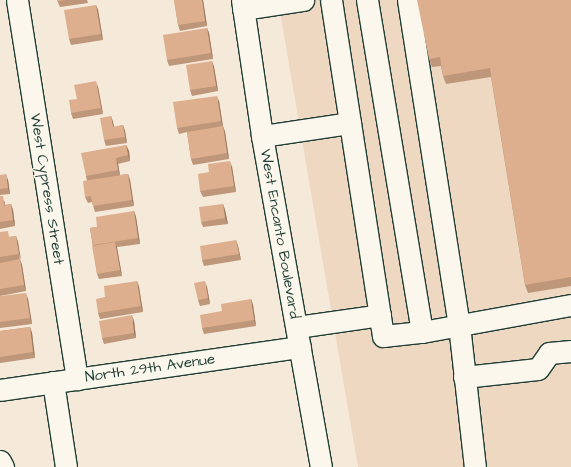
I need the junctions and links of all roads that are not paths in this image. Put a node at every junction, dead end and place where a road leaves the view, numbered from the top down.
1 (17, 0) edge
2 (303, 0) edge
3 (331, 0) edge
4 (367, 0) edge
5 (408, 0) edge
6 (242, 5) edge
7 (350, 123) junction
8 (262, 136) junction
9 (571, 305) edge
10 (380, 315) junction
11 (459, 325) junction
12 (297, 327) junction
13 (422, 332) junction
14 (300, 347) junction
15 (571, 351) edge
16 (464, 376) junction
17 (77, 379) junction
18 (53, 382) junction
19 (0, 390) edge
20 (0, 461) edge
21 (3, 467) edge
22 (66, 467) edge
23 (321, 467) edge
24 (475, 467) edge

1 - 17 street, West Cypress Street
2 - 6 street
3 - 7 street
4 - 13 street
5 - 11 street
6 - 8 street, West Encanto Boulevard
7 - 8 street
7 - 10 street
8 - 12 street, West Encanto Boulevard
9 - 11 street
10 - 12 street
10 - 13 street
11 - 13 street
11 - 16 street
12 - 14 street, West Encanto Boulevard
14 - 17 street, North 29th Avenue
14 - 23 street, West Encanto Boulevard
15 - 16 street
16 - 24 street
17 - 18 street, North 29th Avenue
18 - 19 street, North 29th Avenue
18 - 22 street
20 - 21 street

